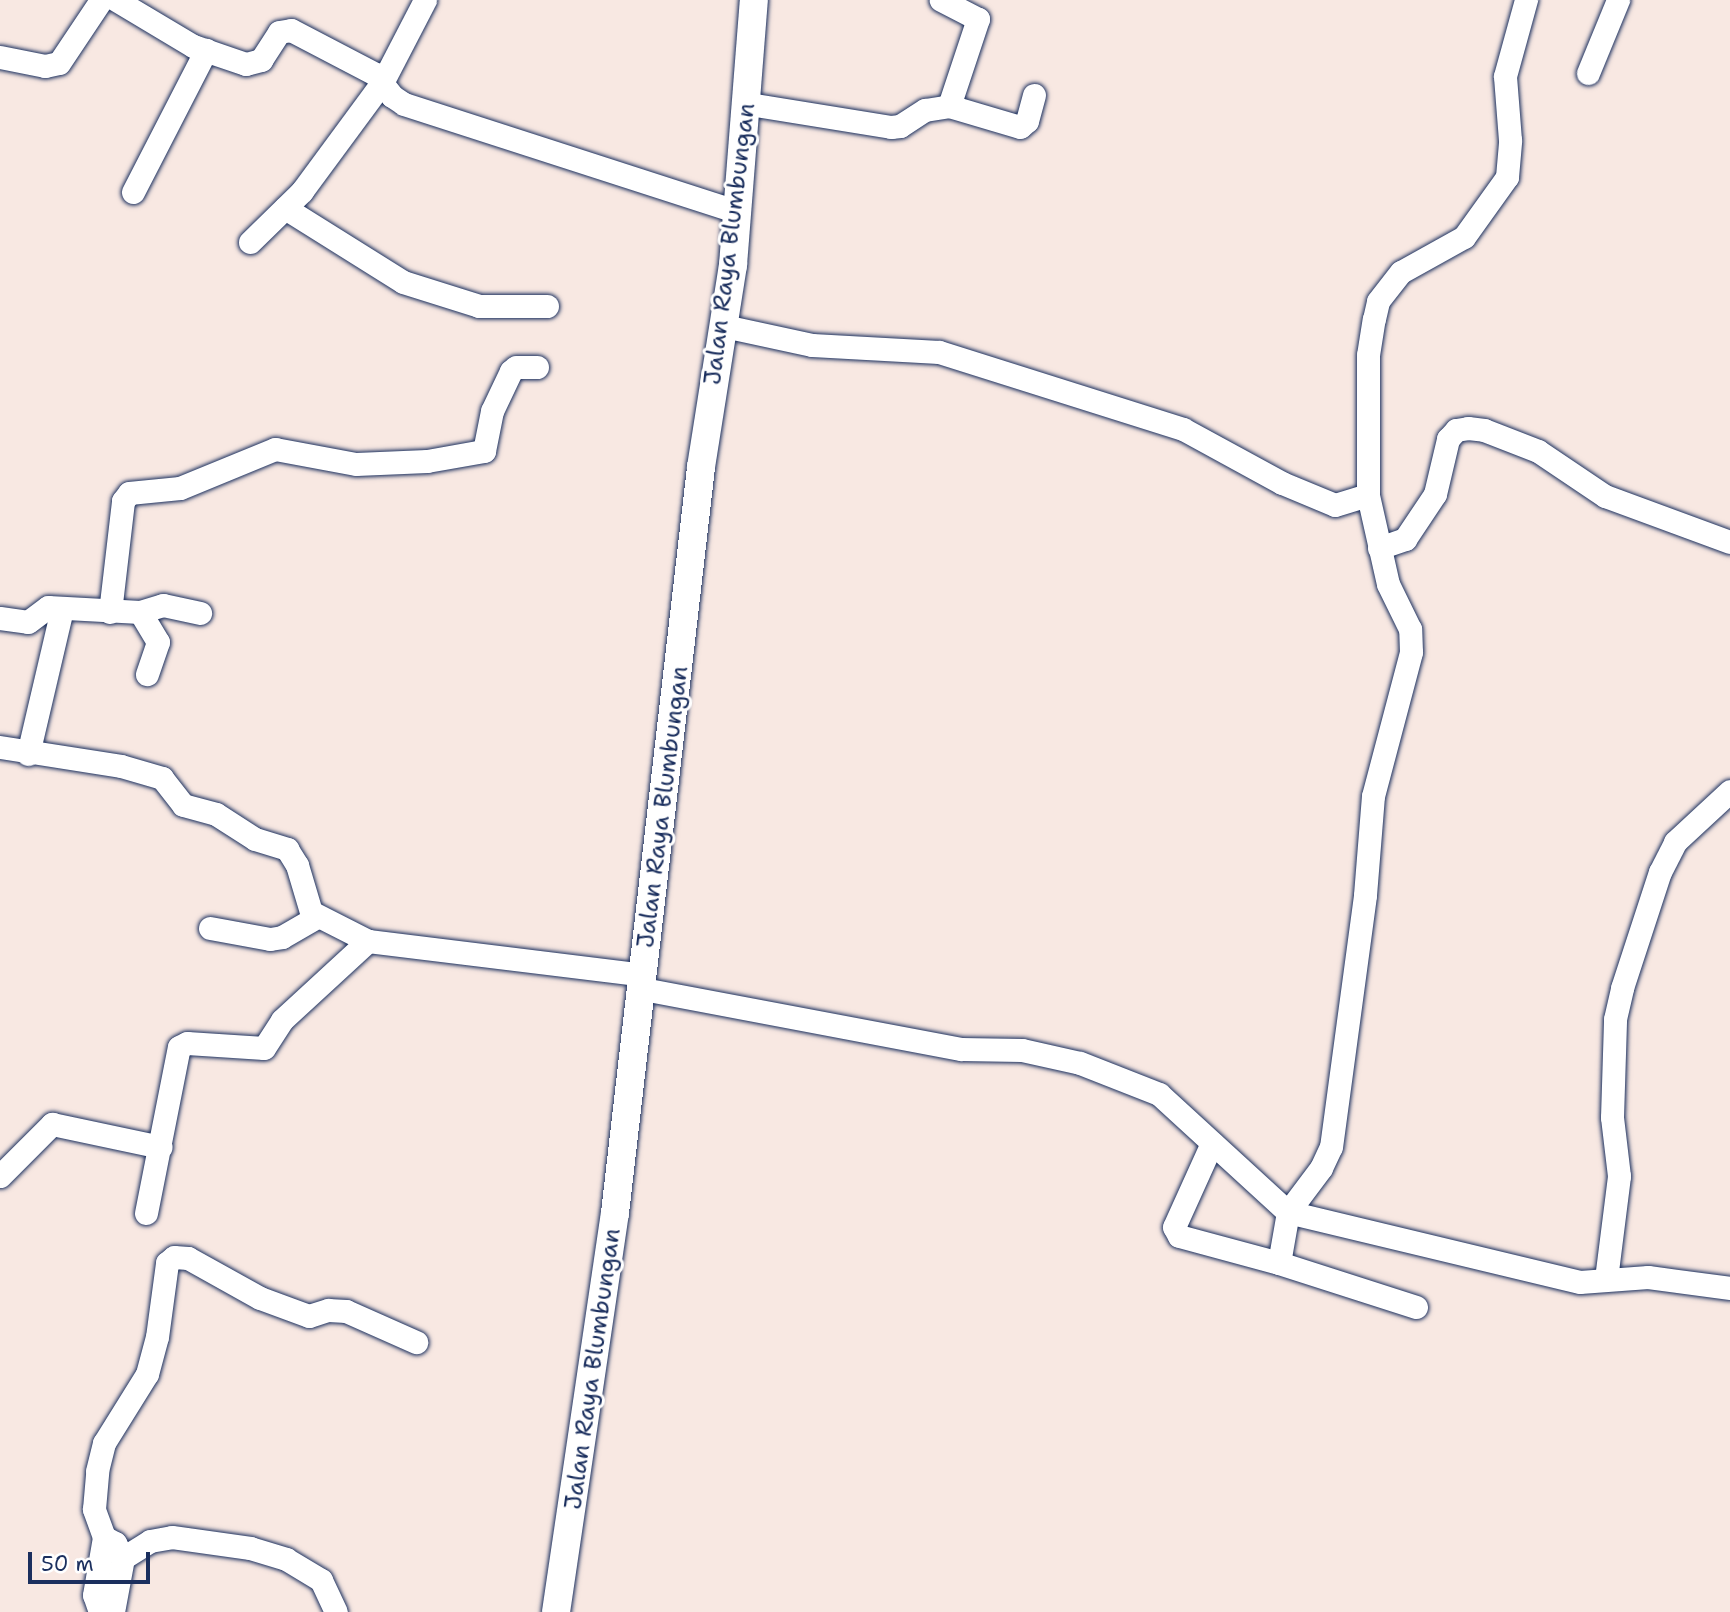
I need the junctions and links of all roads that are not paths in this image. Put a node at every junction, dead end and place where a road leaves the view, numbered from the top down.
1 (101, 0) edge
2 (116, 0) edge
3 (425, 0) edge
4 (754, 0) edge
5 (940, 0) edge
6 (1526, 0) edge
7 (1618, 0) edge
8 (206, 50) junction
9 (0, 57) edge
10 (1588, 73) dead end
11 (383, 81) junction
12 (1034, 95) dead end
13 (749, 104) junction
14 (948, 106) junction
15 (133, 192) dead end
16 (285, 208) junction
17 (736, 211) junction
18 (250, 242) dead end
19 (547, 306) dead end
20 (723, 326) junction
21 (537, 367) dead end
22 (1368, 495) junction
23 (1730, 542) edge
24 (1379, 548) junction
25 (62, 609) junction
26 (110, 612) junction
27 (140, 612) junction
28 (200, 613) dead end
29 (0, 618) edge
30 (147, 674) dead end
31 (0, 747) edge
32 (28, 754) junction
33 (1730, 792) edge
34 (316, 917) junction
35 (210, 928) dead end
36 (368, 941) junction
37 (643, 982) junction
38 (1212, 1143) junction
39 (161, 1147) junction
40 (0, 1176) edge
41 (1288, 1212) junction
42 (146, 1213) dead end
43 (1279, 1263) junction
44 (1606, 1279) junction
45 (1730, 1288) edge
46 (1416, 1307) dead end
47 (416, 1342) dead end
48 (104, 1537) junction
49 (122, 1558) junction
50 (100, 1612) edge
51 (113, 1612) edge
52 (336, 1612) edge
53 (556, 1612) edge

1 - 9 street
2 - 8 street
3 - 11 street
4 - 13 main road, Jalan Raya Blumbungan
5 - 14 street
6 - 22 street
7 - 10 street
8 - 11 street
8 - 15 street
11 - 16 street
11 - 17 street
12 - 14 street
13 - 14 street
13 - 17 main road, Jalan Raya Blumbungan
16 - 18 street
16 - 19 street
17 - 20 main road, Jalan Raya Blumbungan
20 - 22 street
20 - 37 main road, Jalan Raya Blumbungan
21 - 26 street
22 - 24 street
23 - 24 street
24 - 41 street
25 - 26 street
25 - 29 street
25 - 32 street
26 - 27 street
27 - 28 street
27 - 30 street
31 - 32 street
32 - 34 street
33 - 44 street
34 - 35 street
34 - 36 street
36 - 37 street
36 - 39 street
37 - 38 street
37 - 53 main road, Jalan Raya Blumbungan
38 - 41 street
38 - 43 street
39 - 40 street
39 - 42 street
41 - 43 street
41 - 44 street
43 - 46 street
44 - 45 street
47 - 48 street
48 - 49 street
48 - 50 street
49 - 51 street
49 - 52 street

